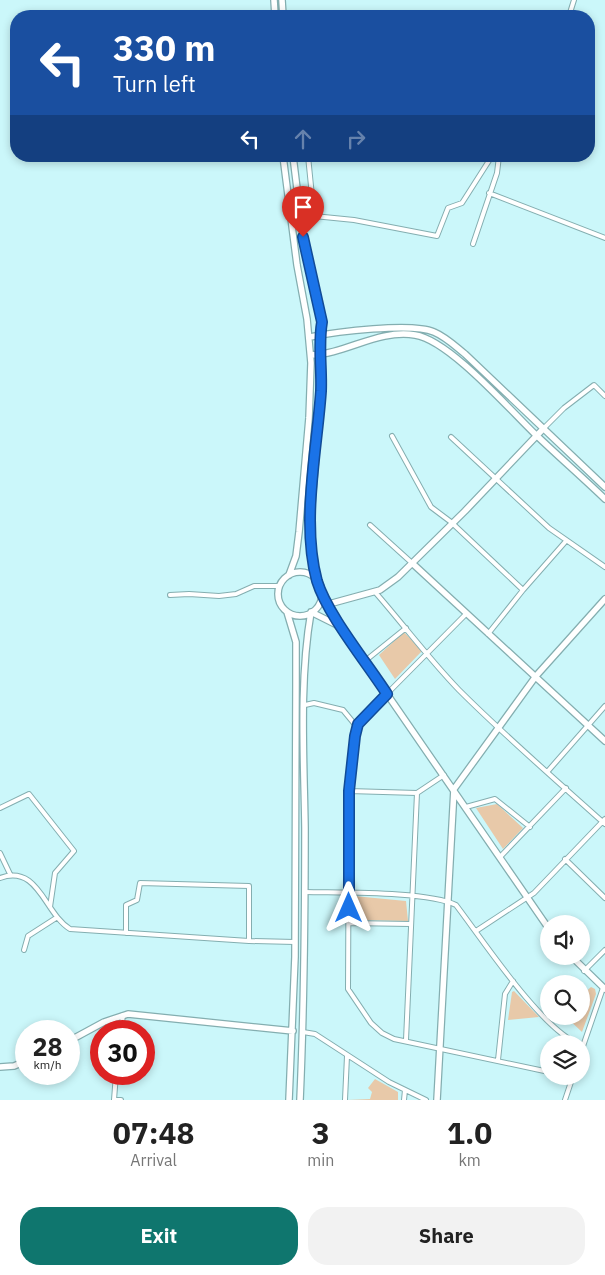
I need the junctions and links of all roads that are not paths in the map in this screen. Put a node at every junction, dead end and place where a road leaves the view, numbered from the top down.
1 (284, 162) edge
2 (294, 162) edge
3 (309, 162) edge
4 (488, 162) edge
5 (498, 162) edge
6 (489, 193) junction
7 (605, 238) edge
8 (473, 244) dead end
9 (320, 335) junction
10 (310, 337) junction
11 (311, 355) junction
12 (322, 355) junction
13 (605, 396) edge
14 (543, 429) junction
15 (536, 435) junction
16 (392, 436) dead end
17 (451, 437) dead end
18 (495, 478) junction
19 (605, 488) edge
20 (605, 499) edge
21 (452, 524) junction
22 (370, 525) dead end
23 (566, 541) junction
24 (412, 563) junction
25 (605, 567) edge
26 (289, 575) junction
27 (317, 582) junction
28 (279, 586) junction
29 (522, 590) junction
30 (321, 592) junction
31 (375, 592) junction
32 (170, 595) dead end
33 (605, 599) edge
34 (329, 604) junction
35 (600, 605) junction
36 (605, 610) edge
37 (288, 612) junction
38 (311, 612) junction
39 (466, 614) junction
40 (406, 628) junction
41 (488, 634) junction
42 (347, 636) junction
43 (427, 653) junction
44 (365, 661) junction
45 (536, 676) junction
46 (387, 694) junction
47 (305, 705) junction
48 (605, 706) edge
49 (587, 725) junction
50 (357, 728) junction
51 (498, 729) junction
52 (605, 741) edge
53 (548, 771) junction
54 (444, 775) junction
55 (566, 788) junction
56 (454, 789) junction
57 (349, 791) junction
58 (417, 793) junction
59 (466, 807) junction
60 (0, 808) edge
61 (604, 822) edge
62 (530, 827) junction
63 (0, 853) edge
64 (500, 857) junction
65 (566, 859) junction
66 (10, 874) junction
67 (0, 878) edge
68 (305, 892) junction
69 (349, 893) junction
70 (413, 897) junction
71 (527, 897) junction
72 (605, 898) edge
73 (447, 901) junction
74 (50, 907) junction
75 (540, 916) edge
76 (56, 918) junction
77 (349, 923) junction
78 (411, 924) junction
79 (476, 930) junction
80 (126, 933) junction
81 (249, 941) junction
82 (295, 942) junction
83 (24, 950) dead end
84 (605, 950) edge
85 (578, 965) edge
86 (584, 971) junction
87 (513, 981) junction
88 (604, 989) edge
89 (123, 1016) junction
90 (122, 1020) edge
91 (293, 1031) junction
92 (303, 1032) junction
93 (80, 1035) edge
94 (568, 1035) edge
95 (585, 1035) edge
96 (406, 1040) junction
97 (439, 1048) junction
98 (347, 1056) junction
99 (498, 1060) junction
100 (0, 1066) edge
101 (15, 1066) edge
102 (540, 1070) edge
103 (115, 1085) edge
104 (570, 1085) edge
105 (405, 1090) junction
106 (114, 1100) edge
107 (121, 1100) edge
108 (289, 1100) edge
109 (300, 1100) edge
110 (345, 1100) edge
111 (404, 1100) edge
112 (426, 1100) edge
113 (436, 1100) edge
114 (565, 1100) edge

1 - 10 main road
2 - 9 main road
3 - 4 street
5 - 6 street
6 - 7 street
6 - 8 street
9 - 10 main road
9 - 12 main road
9 - 14 main road
10 - 11 main road
11 - 12 main road
11 - 26 main road
12 - 15 main road
12 - 27 main road
13 - 14 street
14 - 15 main road
14 - 19 main road
15 - 18 main road
15 - 20 main road
16 - 21 street
17 - 18 street
18 - 21 main road
18 - 23 street
21 - 24 main road
21 - 29 street
22 - 24 street
23 - 25 street
23 - 29 street
24 - 31 main road
24 - 39 main road
26 - 27 main road
26 - 28 main road
27 - 30 main road
28 - 32 street
28 - 37 main road
29 - 41 street
30 - 34 main road
30 - 38 main road
31 - 34 main road
31 - 40 street
33 - 35 main road
34 - 42 main road
35 - 36 street
35 - 45 main road
37 - 38 main road
37 - 82 main road
38 - 42 main road
38 - 47 main road
39 - 41 main road
39 - 43 street
40 - 43 street
40 - 44 street
41 - 45 main road
42 - 44 main road
43 - 46 street
43 - 51 street
44 - 46 main road
45 - 49 main road
45 - 51 main road
46 - 50 street
46 - 54 main road
47 - 50 street
47 - 68 main road
48 - 49 street
49 - 52 main road
49 - 53 street
50 - 57 street
51 - 53 street
51 - 56 main road
53 - 55 street
54 - 56 main road
54 - 58 street
55 - 61 street
55 - 62 street
56 - 59 main road
56 - 73 main road
57 - 58 street
57 - 69 street
58 - 70 street
59 - 62 street
59 - 64 main road
60 - 74 street
61 - 65 street
62 - 64 street
63 - 66 street
64 - 71 main road
65 - 71 street
65 - 72 street
66 - 67 street
66 - 74 street
68 - 69 street
68 - 92 main road
69 - 70 street
69 - 77 street
70 - 73 street
70 - 78 street
71 - 75 main road
71 - 79 street
73 - 79 street
73 - 97 main road
74 - 76 street
76 - 80 street
76 - 83 street
77 - 78 street
77 - 96 street
78 - 96 street
79 - 87 street
80 - 81 street
80 - 81 street
81 - 82 street
82 - 91 main road
84 - 86 street
85 - 86 main road
86 - 88 main road
87 - 94 street
87 - 99 street
88 - 95 street
89 - 90 street
89 - 91 main road
89 - 93 main road
91 - 108 main road
92 - 98 street
92 - 109 main road
96 - 97 street
97 - 99 street
97 - 113 main road
98 - 105 street
98 - 110 street
99 - 102 street
100 - 101 main road
103 - 106 street
104 - 114 street
105 - 111 street
105 - 112 street
106 - 107 street

